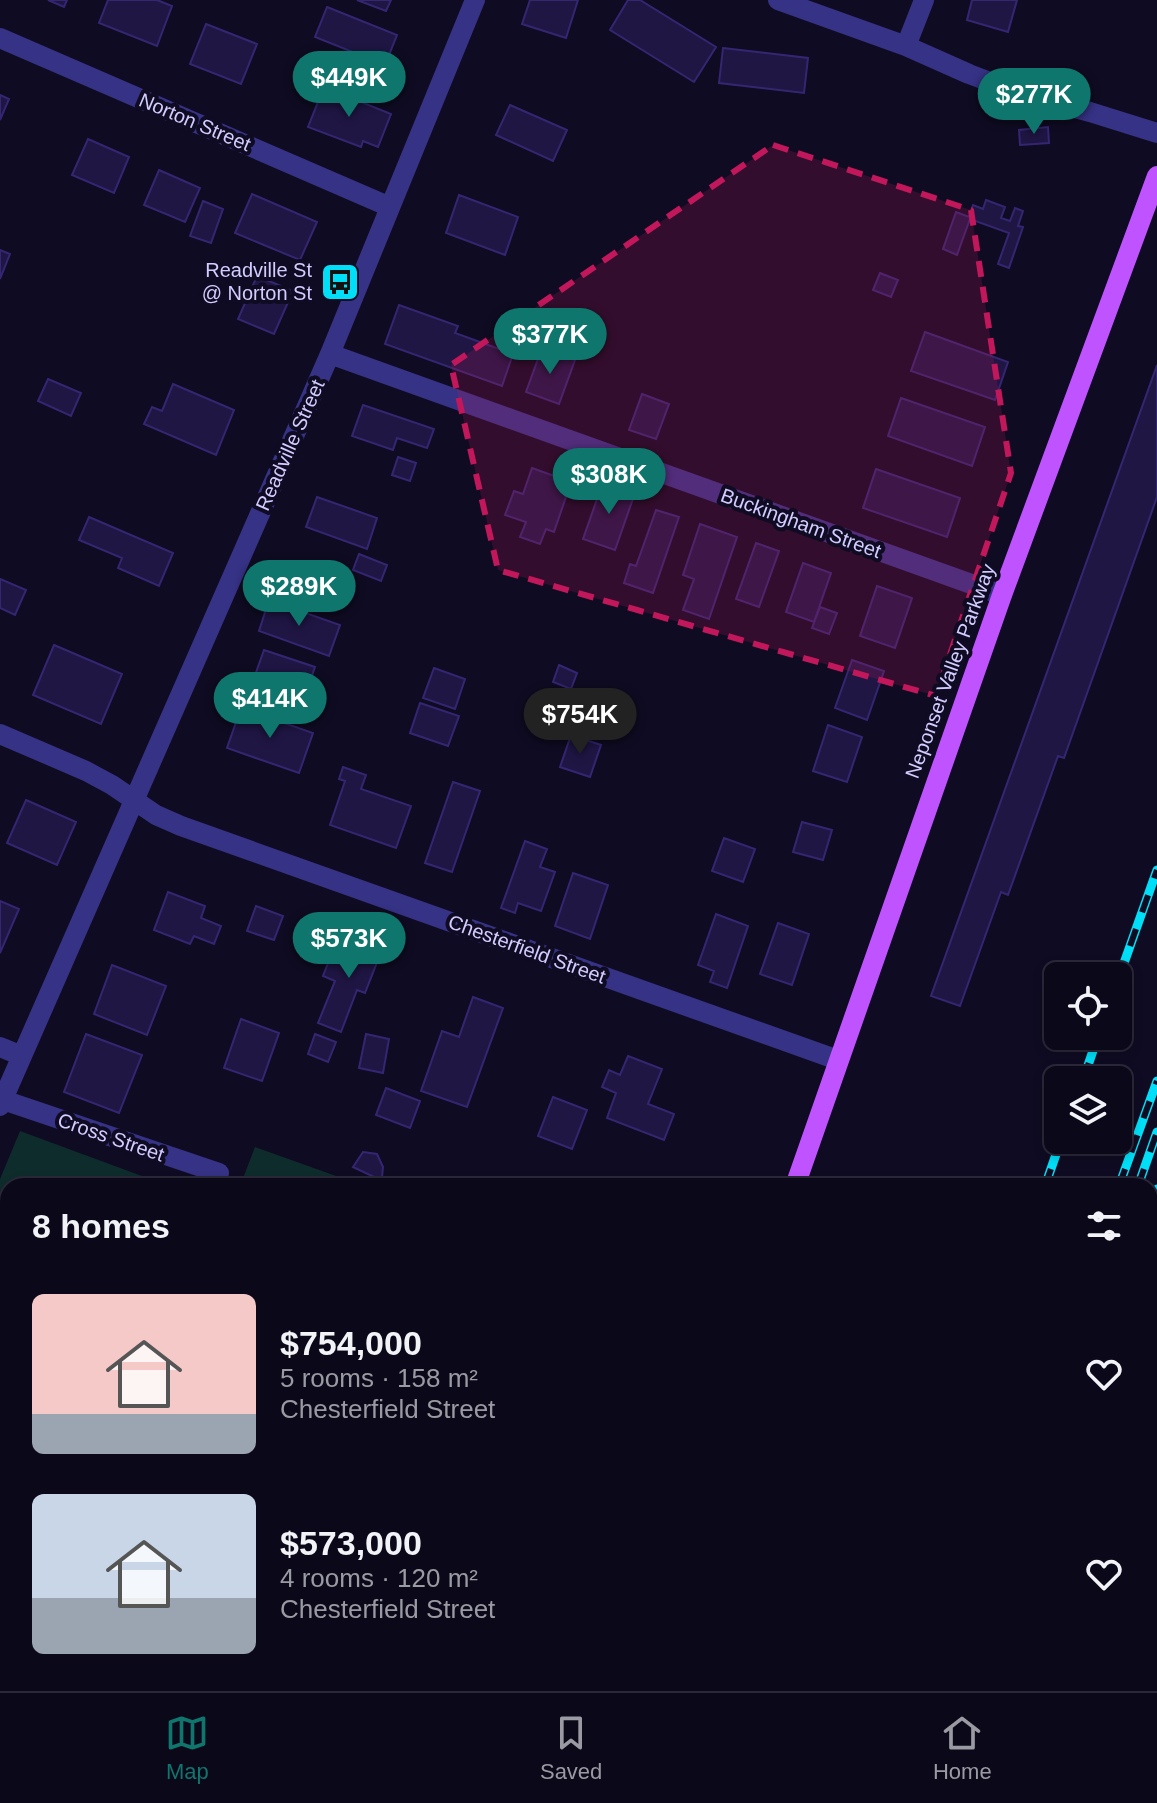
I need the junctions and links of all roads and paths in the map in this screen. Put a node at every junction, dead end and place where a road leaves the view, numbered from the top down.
1 (475, 0) edge
2 (778, 0) edge
3 (924, 0) edge
4 (0, 38) edge
5 (906, 46) junction
6 (1157, 133) edge
7 (1157, 176) edge
8 (390, 207) junction
9 (330, 354) junction
10 (1002, 595) junction
11 (0, 734) edge
12 (134, 801) junction
13 (0, 1047) edge
14 (22, 1056) junction
15 (838, 1060) junction
16 (1, 1103) edge
17 (219, 1173) dead end
18 (798, 1178) edge

1 - 8 street, Readville Street
2 - 5 street
3 - 5 street
4 - 8 street, Norton Street
5 - 6 street
7 - 10 main road, Neponset Valley Parkway
8 - 9 street, Readville Street
9 - 10 street, Buckingham Street
9 - 12 street, Readville Street
10 - 15 main road, Neponset Valley Parkway
11 - 12 street, Chesterfield Street
12 - 14 street, Readville Street
12 - 15 street, Chesterfield Street
13 - 14 street
14 - 16 street, Readville Street
15 - 18 main road, Neponset Valley Parkway
16 - 17 street, Cross Street

